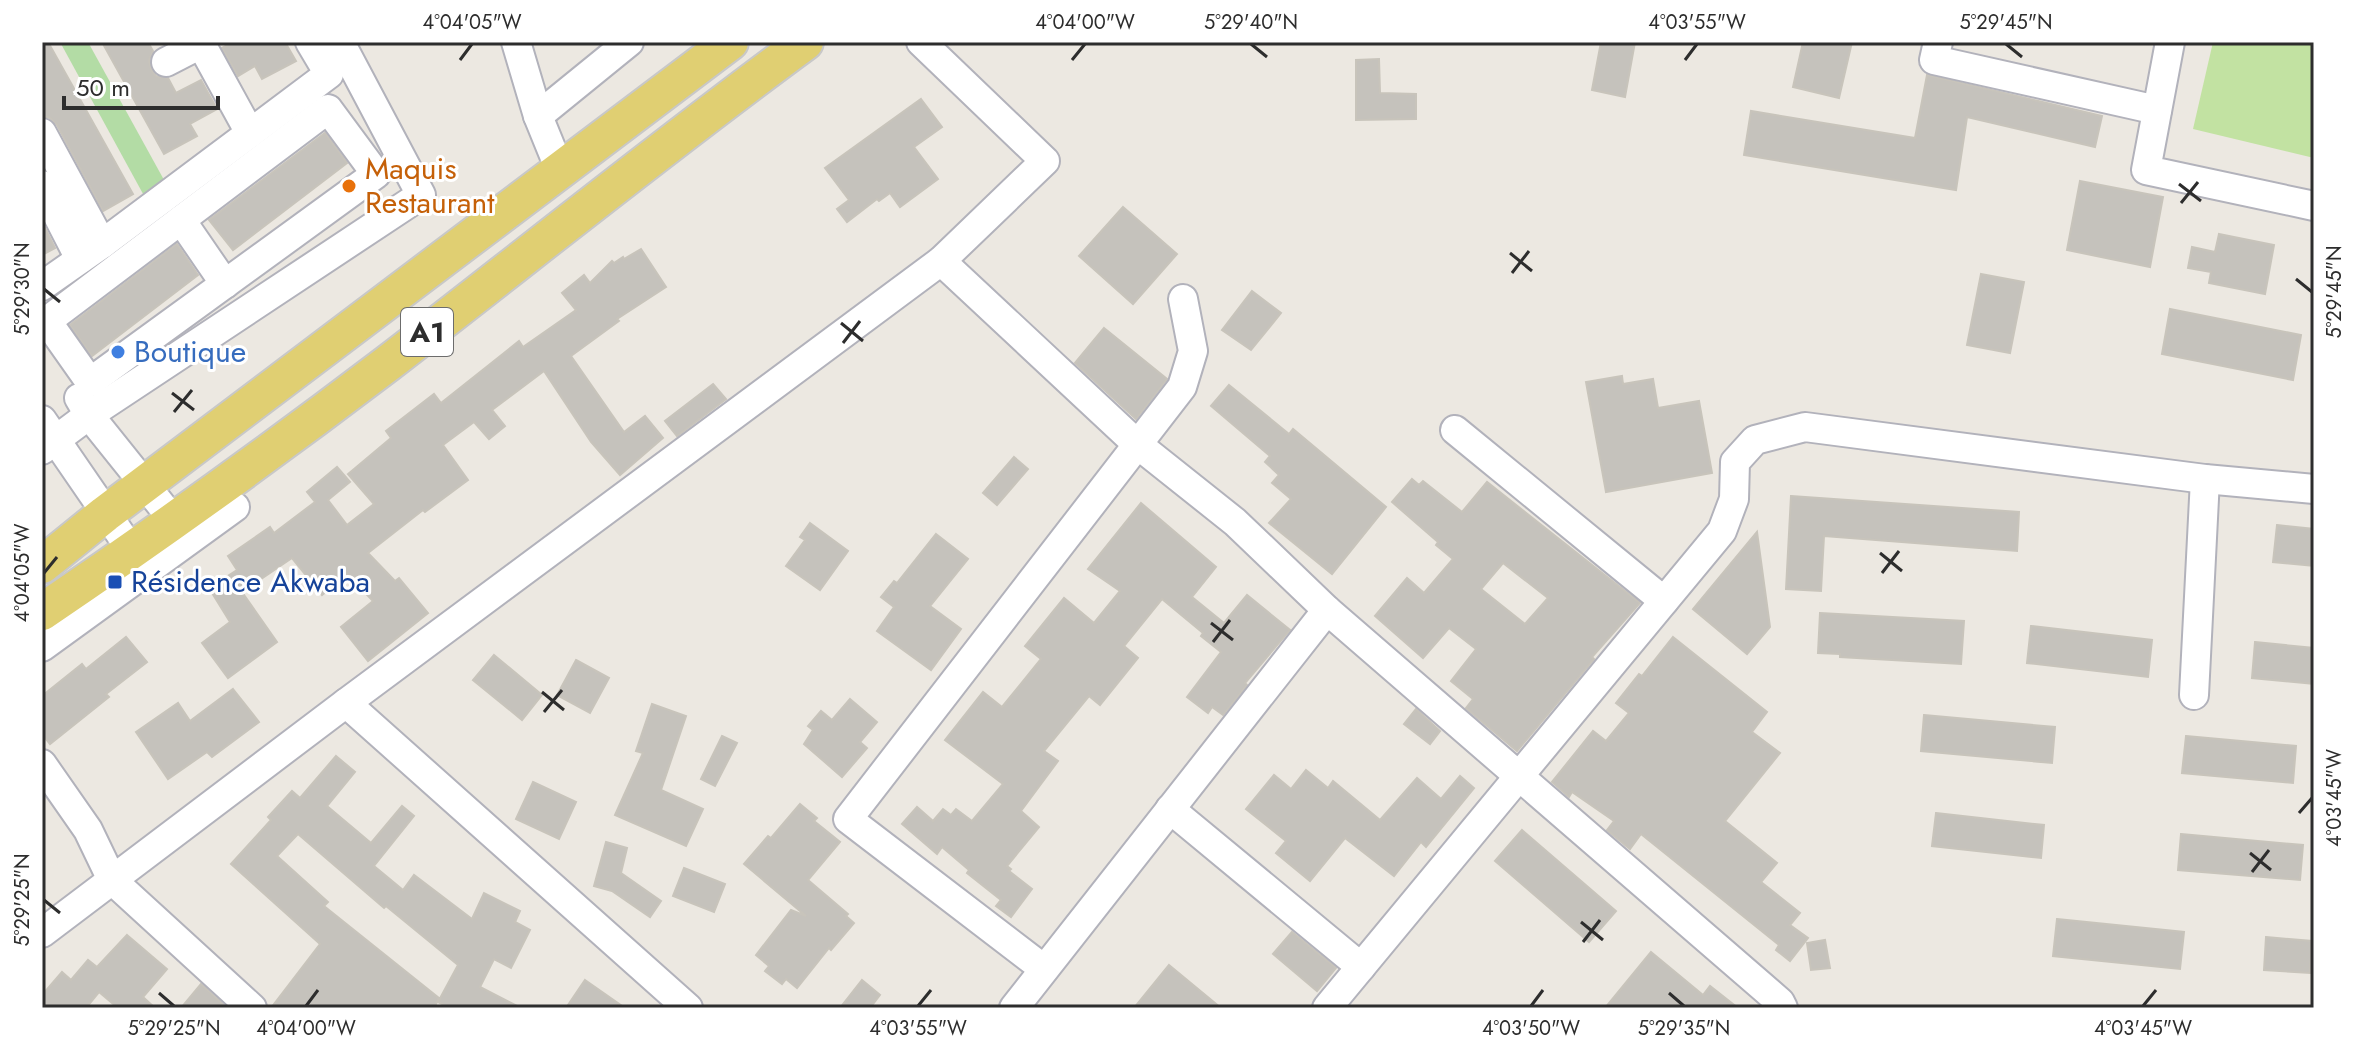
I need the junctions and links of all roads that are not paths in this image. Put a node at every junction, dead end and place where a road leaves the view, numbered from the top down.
1 (310, 42) edge
2 (340, 42) edge
3 (516, 42) edge
4 (629, 42) edge
5 (730, 42) edge
6 (805, 42) edge
7 (921, 42) edge
8 (1938, 42) edge
9 (2170, 42) edge
10 (201, 43) edge
11 (166, 62) dead end
12 (324, 100) dead end
13 (2157, 110) junction
14 (538, 116) junction
15 (42, 133) edge
16 (250, 133) junction
17 (560, 170) junction
18 (42, 185) edge
19 (2314, 206) edge
20 (188, 216) junction
21 (91, 252) junction
22 (941, 261) junction
23 (234, 278) junction
24 (42, 286) edge
25 (1183, 299) dead end
26 (42, 308) edge
27 (42, 334) edge
28 (89, 415) junction
29 (1455, 430) dead end
30 (47, 436) edge
31 (1137, 444) junction
32 (2205, 479) junction
33 (145, 485) junction
34 (2314, 489) edge
35 (235, 507) dead end
36 (105, 514) junction
37 (174, 521) junction
38 (132, 551) junction
39 (42, 565) edge
40 (1664, 601) junction
41 (1327, 610) junction
42 (42, 612) edge
43 (42, 647) edge
44 (2194, 695) dead end
45 (346, 703) junction
46 (42, 764) edge
47 (1519, 776) junction
48 (1170, 809) junction
49 (112, 880) junction
50 (42, 933) edge
51 (1361, 967) junction
52 (1044, 969) junction
53 (252, 1008) edge
54 (688, 1008) edge
55 (1014, 1008) edge
56 (1327, 1008) edge
57 (1783, 1008) edge

1 - 16 street
2 - 28 street
3 - 14 street
4 - 14 street
5 - 17 main road, A1
6 - 37 main road, A1
7 - 22 street
8 - 13 street
9 - 13 street
10 - 11 street
10 - 16 street
12 - 26 street
13 - 19 street
14 - 17 street
15 - 21 street
16 - 21 street
17 - 33 main road, A1
18 - 21 street
20 - 23 street
20 - 23 street
20 - 23 street
21 - 24 street
22 - 31 street
22 - 45 street
25 - 31 street
27 - 28 street
28 - 30 street
28 - 33 street
29 - 40 street
30 - 36 street
31 - 41 street
31 - 52 street
32 - 34 street
32 - 40 street
32 - 44 street
33 - 36 main road, A1
33 - 37 street
35 - 43 street
36 - 38 street
36 - 39 main road, A1
37 - 38 main road, A1
38 - 42 main road, A1
40 - 47 street
41 - 47 street
41 - 48 street
45 - 49 street
45 - 54 street
46 - 49 street
47 - 51 street
47 - 57 street
48 - 51 street
48 - 52 street
49 - 50 street
49 - 53 street
51 - 56 street
52 - 55 street

